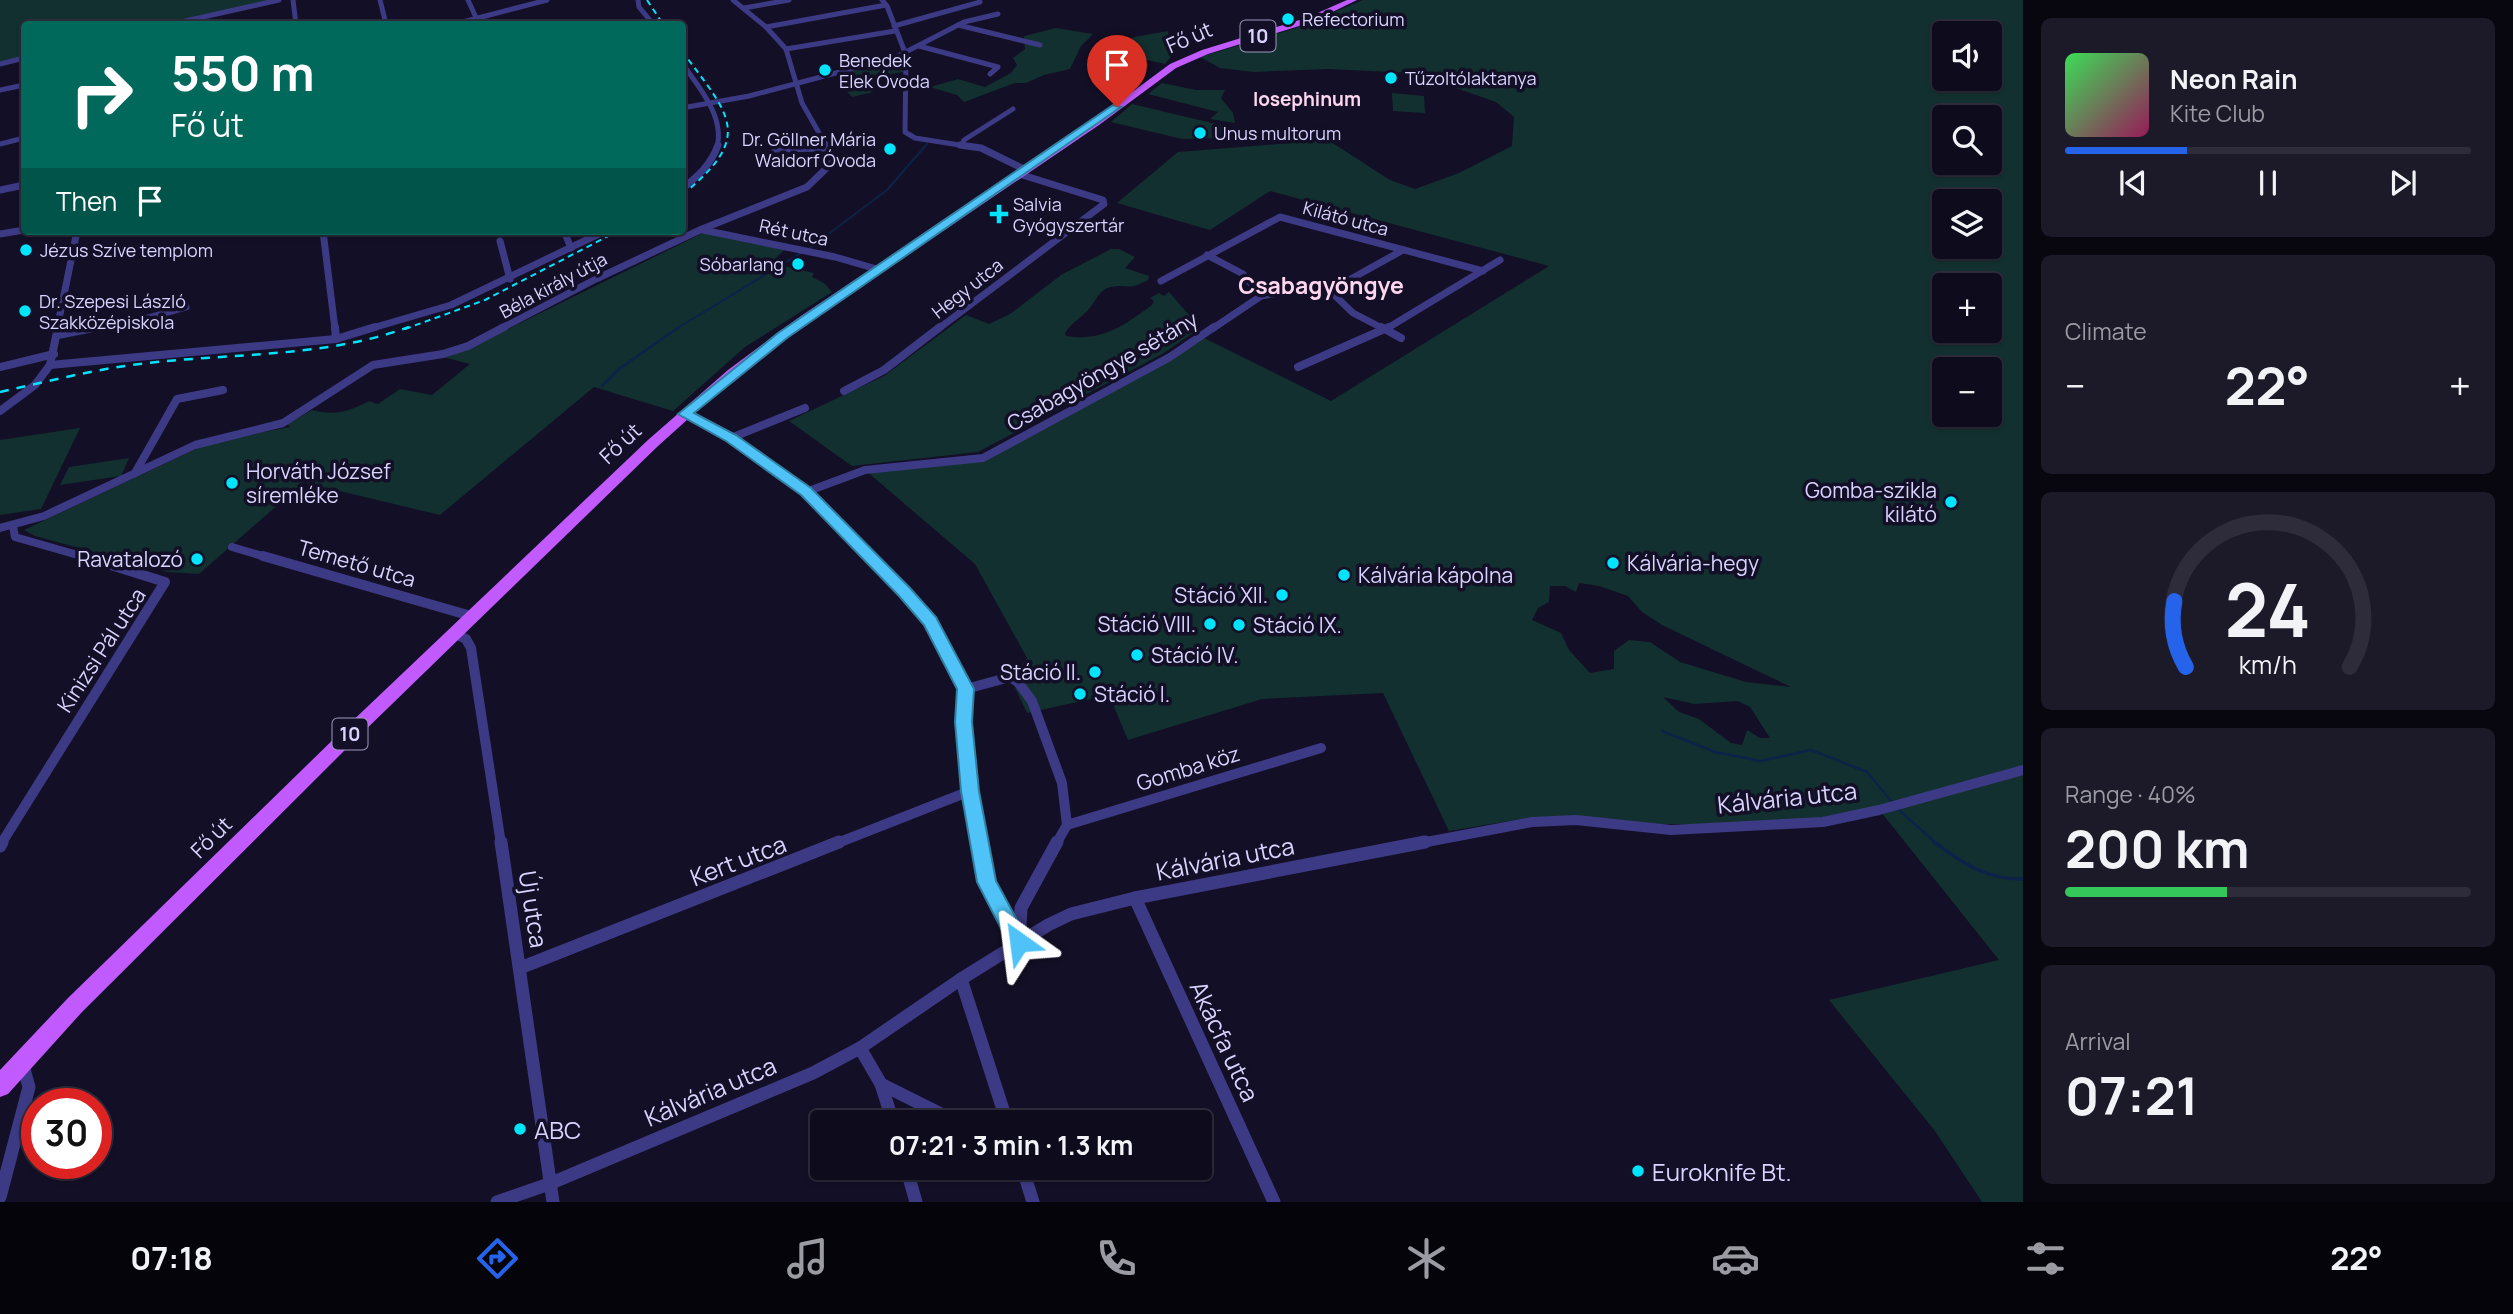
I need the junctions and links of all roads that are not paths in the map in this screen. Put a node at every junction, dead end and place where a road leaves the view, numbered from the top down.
1 (279, 0) edge
2 (293, 0) edge
3 (380, 0) edge
4 (468, 0) edge
5 (547, 0) edge
6 (638, 0) edge
7 (733, 0) edge
8 (789, 0) edge
9 (955, 0) edge
10 (1353, 0) edge
11 (980, 2) dead end
12 (884, 3) edge
13 (960, 6) junction
14 (744, 8) junction
15 (998, 14) dead end
16 (185, 21) edge
17 (296, 21) edge
18 (385, 21) edge
19 (478, 21) edge
20 (481, 21) edge
21 (651, 21) edge
22 (958, 25) junction
23 (766, 27) junction
24 (895, 29) junction
25 (1040, 45) dead end
26 (919, 46) junction
27 (786, 49) junction
28 (902, 52) junction
29 (896, 57) junction
30 (21, 59) edge
31 (906, 61) junction
32 (0, 64) edge
33 (686, 69) edge
34 (990, 75) dead end
35 (796, 83) junction
36 (21, 86) edge
37 (0, 90) edge
38 (710, 103) junction
39 (686, 107) edge
40 (1013, 109) dead end
41 (21, 139) edge
42 (0, 144) edge
43 (961, 145) junction
44 (827, 148) junction
45 (775, 149) dead end
46 (1022, 172) junction
47 (686, 185) edge
48 (21, 186) edge
49 (0, 190) edge
50 (702, 229) junction
51 (21, 230) edge
52 (0, 234) edge
53 (75, 235) edge
54 (323, 235) edge
55 (566, 235) edge
56 (597, 235) edge
57 (500, 241) dead end
58 (571, 248) junction
59 (1403, 250) junction
60 (1207, 256) junction
61 (1500, 260) dead end
62 (880, 271) junction
63 (1483, 271) junction
64 (510, 279) junction
65 (1161, 281) dead end
66 (1325, 286) junction
67 (1261, 296) junction
68 (186, 307) dead end
69 (1385, 330) junction
70 (58, 335) junction
71 (1401, 338) dead end
72 (336, 339) junction
73 (54, 354) junction
74 (50, 365) junction
75 (0, 366) edge
76 (1298, 367) dead end
77 (223, 390) dead end
78 (844, 391) dead end
79 (805, 408) dead end
80 (0, 411) edge
81 (685, 414) junction
82 (731, 438) junction
83 (135, 474) junction
84 (806, 492) junction
85 (13, 526) junction
86 (0, 528) edge
87 (232, 547) dead end
88 (471, 616) junction
89 (454, 633) junction
90 (965, 689) junction
91 (1321, 748) dead end
92 (2023, 770) edge
93 (970, 791) junction
94 (1067, 825) junction
95 (0, 846) edge
96 (1135, 898) junction
97 (1019, 942) junction
98 (520, 968) junction
99 (961, 979) junction
100 (860, 1048) junction
101 (22, 1062) junction
102 (881, 1084) junction
103 (0, 1086) edge
104 (889, 1110) edge
105 (933, 1110) edge
106 (1003, 1110) edge
107 (910, 1180) edge
108 (1026, 1180) edge
109 (549, 1184) junction
110 (0, 1197) edge
111 (497, 1202) edge
112 (553, 1202) edge
113 (916, 1202) edge
114 (1033, 1202) edge
115 (1274, 1202) edge

1 - 16 street
2 - 17 street
3 - 18 street
4 - 19 street
5 - 20 street
6 - 21 street
7 - 14 street
8 - 14 street
9 - 13 street
10 - 46 main road, Fő út / 10
11 - 13 street
12 - 23 street
12 - 24 street
13 - 24 street
14 - 23 street
15 - 22 street
22 - 25 street
22 - 26 street
23 - 27 street
24 - 27 street
24 - 28 street
26 - 28 street
26 - 34 street
27 - 35 street
28 - 29 street
28 - 31 street
29 - 31 street
29 - 35 street
30 - 32 street
31 - 43 street
33 - 38 street
35 - 38 street
35 - 44 street
36 - 37 street
38 - 39 street
38 - 47 street
40 - 43 street
41 - 42 street
43 - 46 street
44 - 45 street
44 - 50 street, Béla király útja
46 - 62 main road, Fő út / 10
46 - 78 street, Hegy utca
48 - 49 street
50 - 62 street, Rét utca
50 - 83 street, Béla király útja
51 - 52 street
53 - 70 street
54 - 72 street
55 - 58 street
56 - 58 street
57 - 64 street
58 - 64 street
59 - 60 street, Kilátó utca
59 - 63 street, Kilátó utca
59 - 66 street, Csabagyöngye sétány
60 - 65 street, Kilátó utca
60 - 67 street
61 - 63 street
62 - 81 main road, Fő út / 10
63 - 69 street
64 - 72 street
66 - 67 street, Csabagyöngye sétány
66 - 69 street
67 - 84 street, Csabagyöngye sétány
68 - 70 street
69 - 71 street
69 - 76 street
70 - 73 street
72 - 74 street
73 - 74 street
73 - 75 street
74 - 80 street
77 - 83 street
79 - 82 street
81 - 82 street
81 - 88 main road, Fő út / 10
82 - 84 street
83 - 85 street, Béla király útja
84 - 90 street
85 - 86 street, Béla király útja
85 - 95 street, Kinizsi Pál utca
87 - 88 street, Temető utca
88 - 89 main road, Fő út / 10
89 - 98 street, Új utca
89 - 101 main road, Fő út / 10
90 - 93 street
90 - 94 street
91 - 94 street, Gomba köz
92 - 96 street, Kálvária utca
93 - 97 street
93 - 98 street, Kert utca
94 - 97 street
96 - 97 street, Kálvária utca
96 - 115 street, Akácfa utca
97 - 99 street, Kálvária utca
98 - 109 street, Új utca
99 - 100 street, Kálvária utca
99 - 106 street
100 - 102 street
100 - 109 street, Kálvária utca
101 - 103 main road, 10
101 - 110 street
102 - 104 street
102 - 105 street
107 - 113 street
108 - 114 street
109 - 111 street, Kálvária utca
109 - 112 street, Új utca

